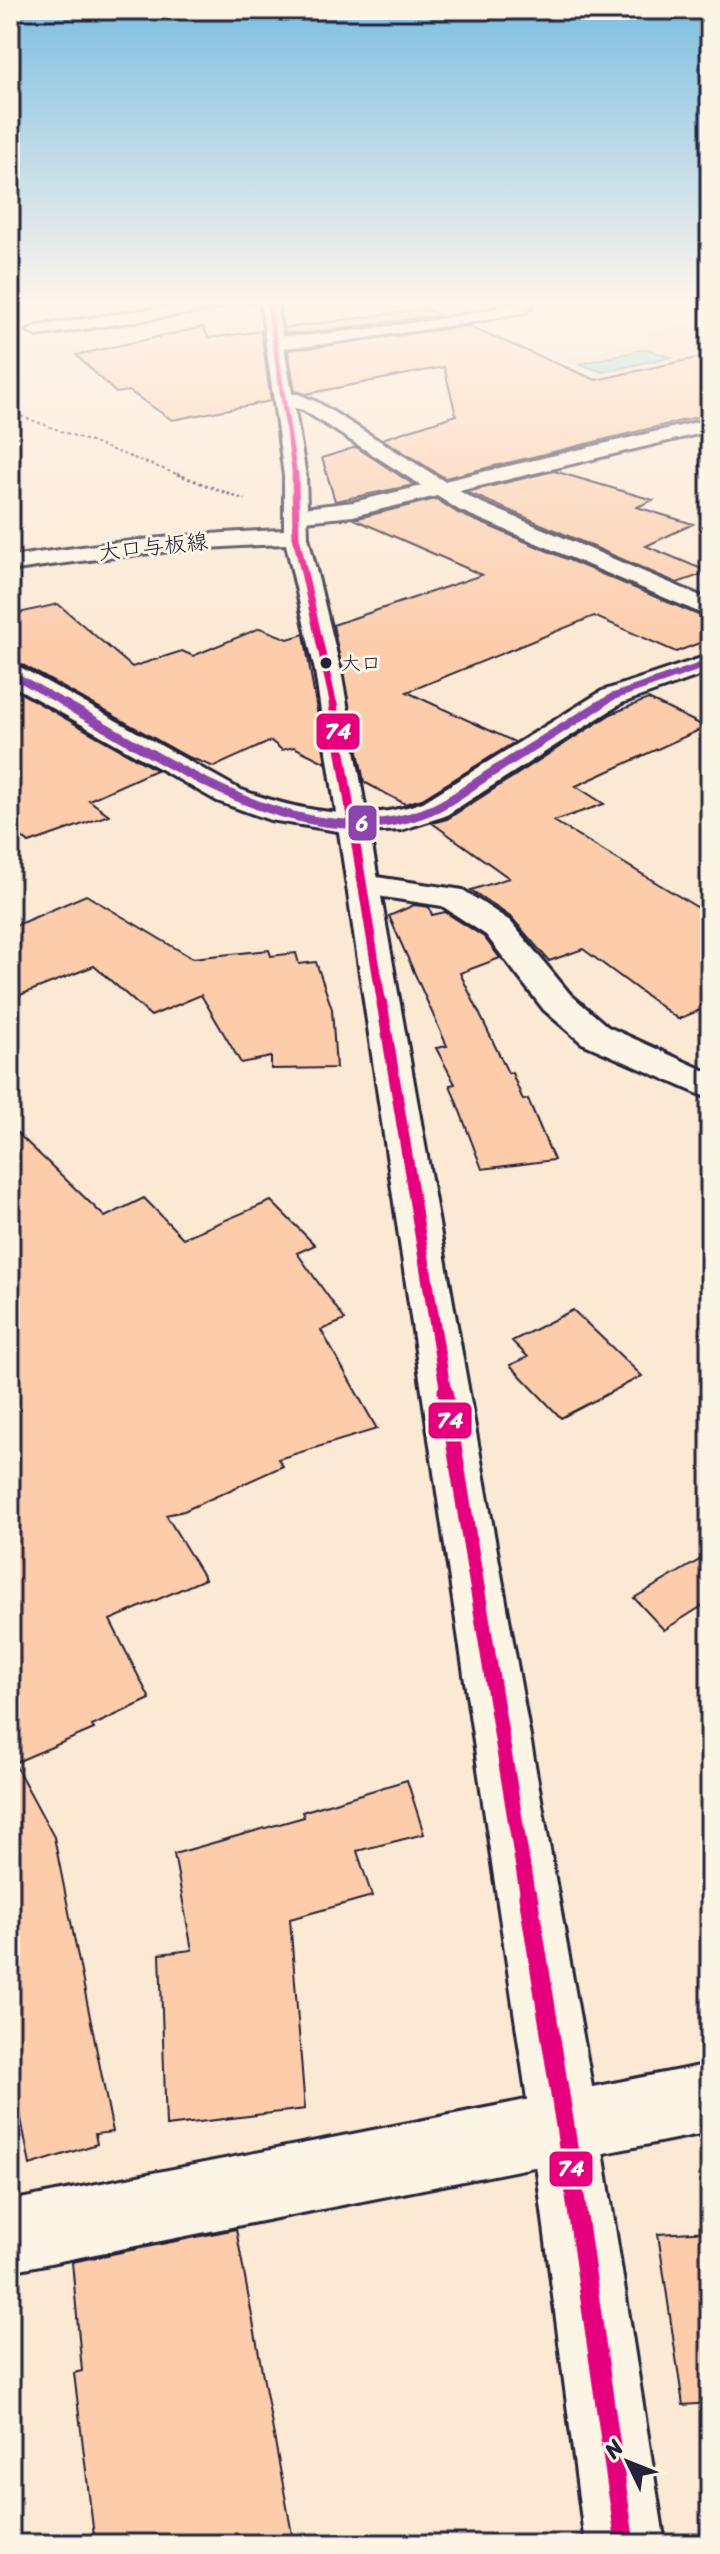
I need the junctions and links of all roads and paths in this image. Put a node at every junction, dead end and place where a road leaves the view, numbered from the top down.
1 (26, 418) edge
2 (287, 418) edge
3 (329, 418) edge
4 (710, 425) edge
5 (439, 490) junction
6 (296, 526) junction
7 (10, 564) edge
8 (710, 609) edge
9 (710, 663) edge
10 (10, 673) edge
11 (350, 824) junction
12 (363, 885) junction
13 (710, 1087) edge
14 (710, 2098) edge
15 (565, 2126) junction
16 (10, 2236) edge
17 (625, 2544) edge

1 - 6 path
2 - 6 street
3 - 5 street
4 - 5 street, 大口与板線
5 - 6 street, 大口与板線
5 - 8 street
6 - 7 street, 大口与板線
6 - 11 street
9 - 11 street
10 - 11 street
11 - 12 street
12 - 13 street
12 - 15 street
14 - 15 street
15 - 16 street
15 - 17 street

